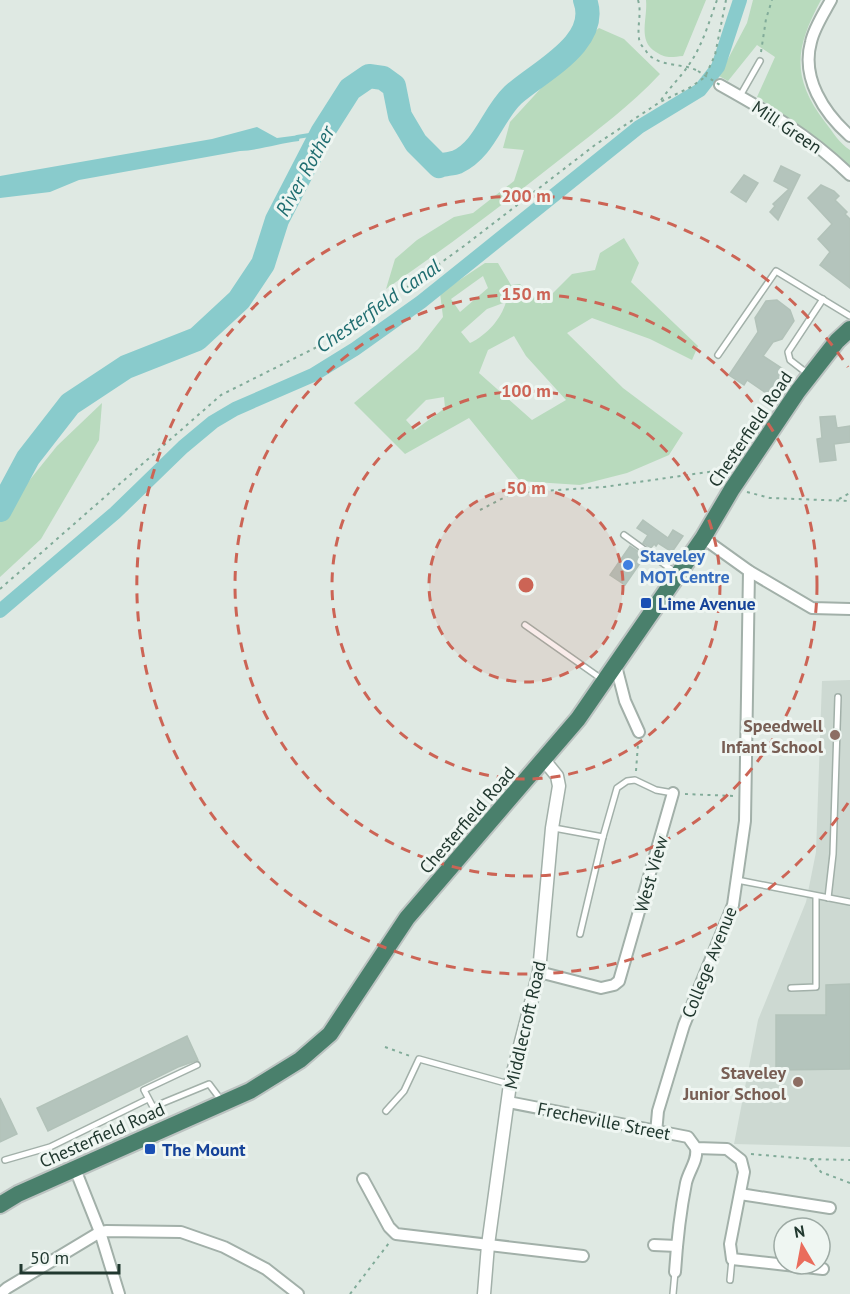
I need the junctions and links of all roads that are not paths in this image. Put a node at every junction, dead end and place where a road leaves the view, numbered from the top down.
1 (831, 0) edge
2 (760, 61) road end
3 (720, 85) road end
4 (740, 96) junction
5 (850, 136) edge
6 (850, 175) edge
7 (823, 299) junction
8 (850, 316) edge
9 (850, 329) edge
10 (718, 355) dead end
11 (810, 376) junction
12 (624, 535) dead end
13 (703, 538) junction
14 (749, 572) junction
15 (676, 573) dead end
16 (850, 609) edge
17 (525, 625) dead end
18 (616, 666) junction
19 (604, 681) junction
20 (838, 697) dead end
21 (639, 732) road end
22 (544, 760) junction
23 (673, 794) joint
24 (552, 828) junction
25 (603, 837) junction
26 (737, 880) junction
27 (816, 896) junction
28 (828, 898) junction
29 (850, 902) edge
30 (580, 934) dead end
31 (540, 972) junction
32 (791, 988) dead end
33 (197, 1065) dead end
34 (510, 1084) junction
35 (148, 1099) junction
36 (508, 1102) junction
37 (224, 1103) junction
38 (386, 1111) dead end
39 (656, 1133) junction
40 (696, 1148) junction
41 (5, 1160) dead end
42 (75, 1169) junction
43 (363, 1179) dead end
44 (740, 1194) junction
45 (0, 1205) edge
46 (830, 1208) dead end
47 (100, 1232) junction
48 (488, 1245) junction
49 (654, 1245) dead end
50 (676, 1246) junction
51 (583, 1256) dead end
52 (732, 1259) junction
53 (772, 1263) edge
54 (675, 1272) joint
55 (730, 1280) dead end
56 (0, 1294) edge
57 (118, 1294) edge
58 (298, 1294) edge
59 (484, 1294) edge
60 (673, 1294) edge

1 - 5 street
2 - 4 lane
3 - 4 street, Mill Green
4 - 6 street, Mill Green
7 - 8 lane
7 - 10 lane
7 - 11 lane
9 - 11 highway, Chesterfield Road
11 - 13 highway, Chesterfield Road
12 - 15 lane
13 - 14 street
13 - 18 highway, Chesterfield Road
14 - 16 street
14 - 26 street, College Avenue
17 - 19 lane
18 - 19 highway, Chesterfield Road
18 - 21 street
19 - 22 highway, Chesterfield Road
20 - 28 lane
22 - 24 street, Middlecroft Road
22 - 37 highway, Chesterfield Road
23 - 25 lane
23 - 31 street, West View
24 - 25 lane
24 - 31 street, Middlecroft Road
25 - 30 lane
26 - 27 lane
26 - 39 street, College Avenue
27 - 28 lane
27 - 32 lane
28 - 29 lane
31 - 34 street, Middlecroft Road
33 - 35 lane
34 - 36 street, Middlecroft Road
34 - 38 lane
35 - 37 lane
35 - 41 lane
36 - 39 street, Frecheville Street
36 - 48 street, Middlecroft Road
37 - 42 highway, Chesterfield Road
39 - 40 street, Frecheville Street
40 - 44 street, Frecheville Street
40 - 50 street
42 - 45 highway, Chesterfield Road
42 - 47 street
43 - 48 street
44 - 46 street
44 - 52 street
47 - 56 street
47 - 57 street
47 - 58 street
48 - 51 street
48 - 59 street, Middlecroft Road
49 - 50 street
50 - 54 street
52 - 53 street
52 - 55 lane
54 - 60 lane

